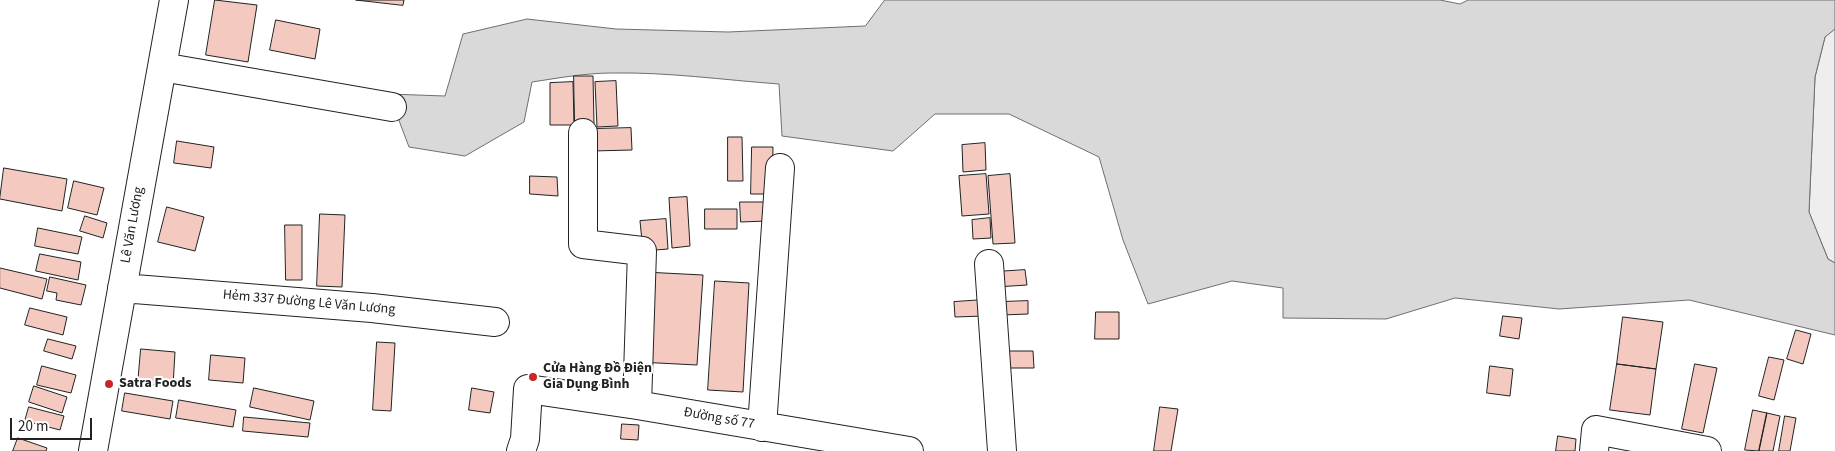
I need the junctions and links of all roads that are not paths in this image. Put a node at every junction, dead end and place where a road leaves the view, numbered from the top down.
1 (174, 0) edge
2 (162, 67) junction
3 (392, 107) dead end
4 (582, 133) dead end
5 (780, 168) dead end
6 (989, 264) dead end
7 (122, 288) junction
8 (495, 322) dead end
9 (637, 405) junction
10 (762, 427) junction
11 (879, 449) edge
12 (93, 451) edge
13 (521, 451) edge
14 (909, 451) edge
15 (1002, 451) edge
16 (1594, 451) edge
17 (1707, 451) edge

1 - 2 street, Lê Văn Lương
2 - 3 street
2 - 7 street, Lê Văn Lương
4 - 9 street
5 - 10 street
6 - 15 street
7 - 8 street, Hẻm 337 Đường Lê Văn Lương
7 - 12 street, Lê Văn Lương
9 - 10 street, Đường số 77
9 - 13 street, Đường số 77
10 - 11 street, Đường số 77
11 - 14 street, Đường số 77
16 - 17 street

